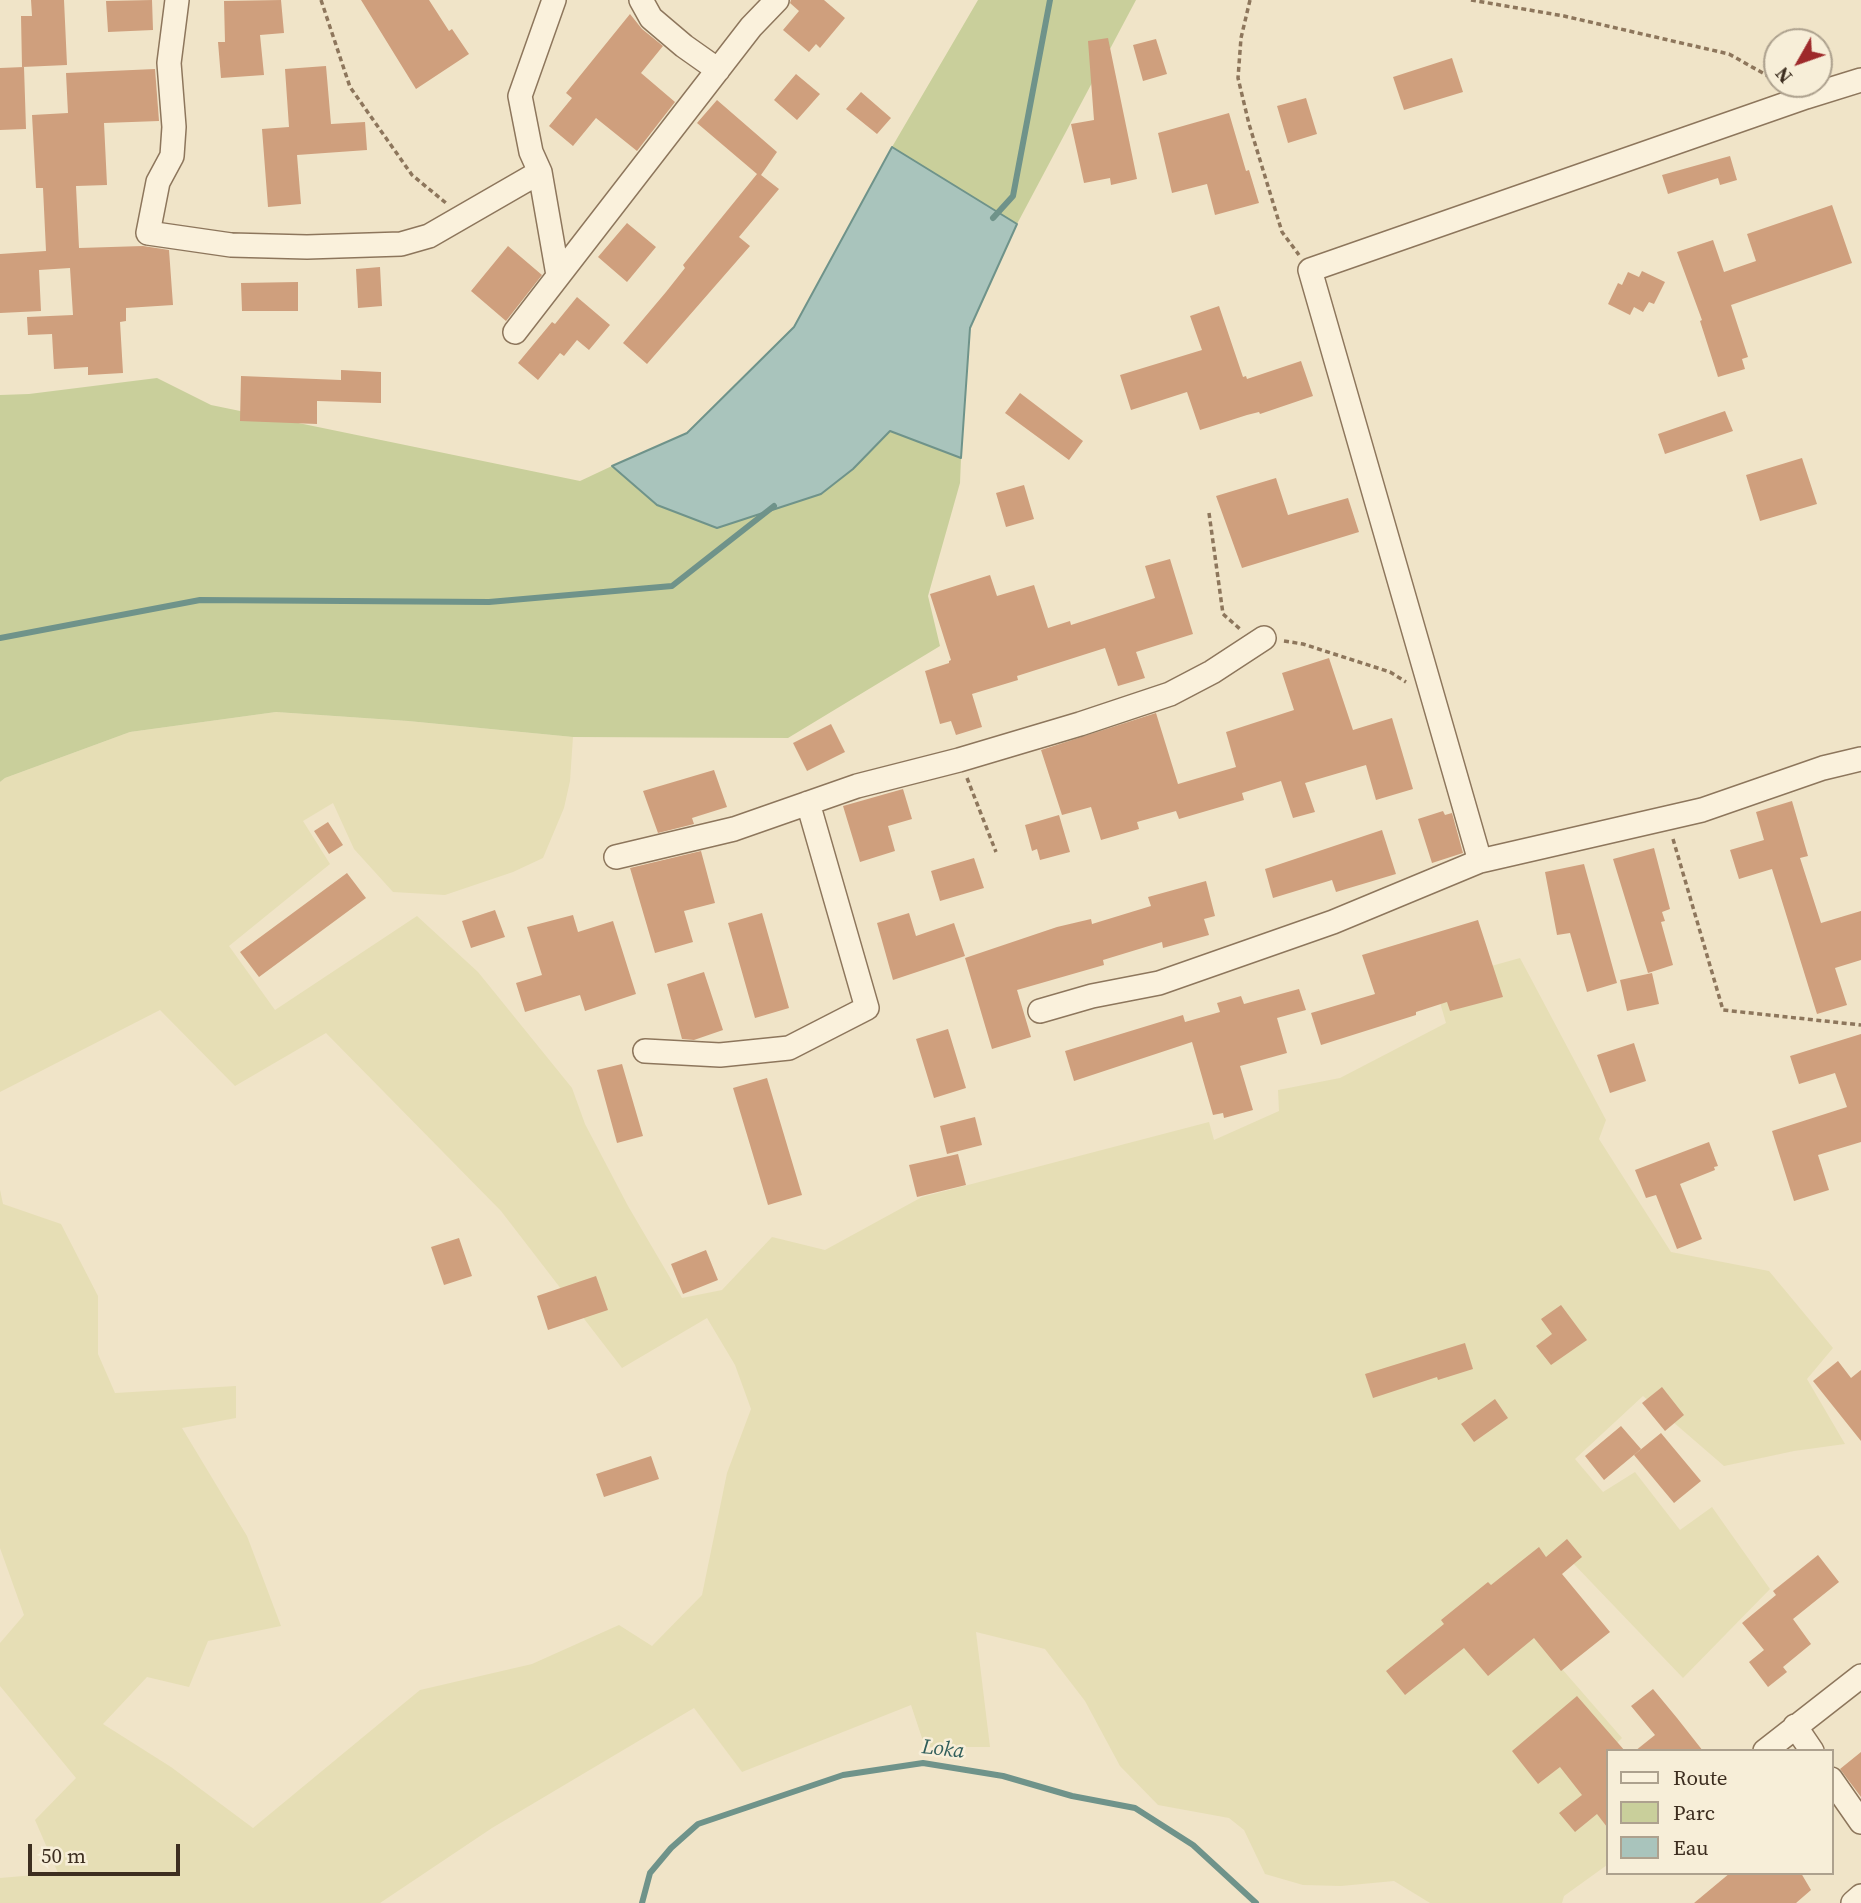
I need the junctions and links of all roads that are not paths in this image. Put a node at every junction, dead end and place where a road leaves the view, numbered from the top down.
1 (177, 0) edge
2 (554, 0) edge
3 (641, 0) edge
4 (777, 0) edge
5 (718, 71) junction
6 (1861, 80) edge
7 (540, 172) junction
8 (558, 275) junction
9 (515, 331) dead end
10 (1264, 638) road end
11 (1861, 760) edge
12 (808, 803) junction
13 (615, 856) dead end
14 (1480, 861) junction
15 (1040, 1011) dead end
16 (645, 1051) dead end
17 (1861, 1676) edge
18 (1795, 1726) junction
19 (1767, 1749) edge
20 (1811, 1749) edge
21 (1833, 1782) edge
22 (1861, 1822) edge
23 (1861, 1896) edge
24 (1853, 1903) edge

1 - 7 street
2 - 7 street
3 - 5 street
4 - 5 street
5 - 8 street
6 - 14 street
7 - 8 street
8 - 9 street
10 - 12 street
11 - 14 street
12 - 13 street
12 - 16 street
14 - 15 street
17 - 18 street
18 - 19 street
18 - 20 street
21 - 22 street
23 - 24 street

